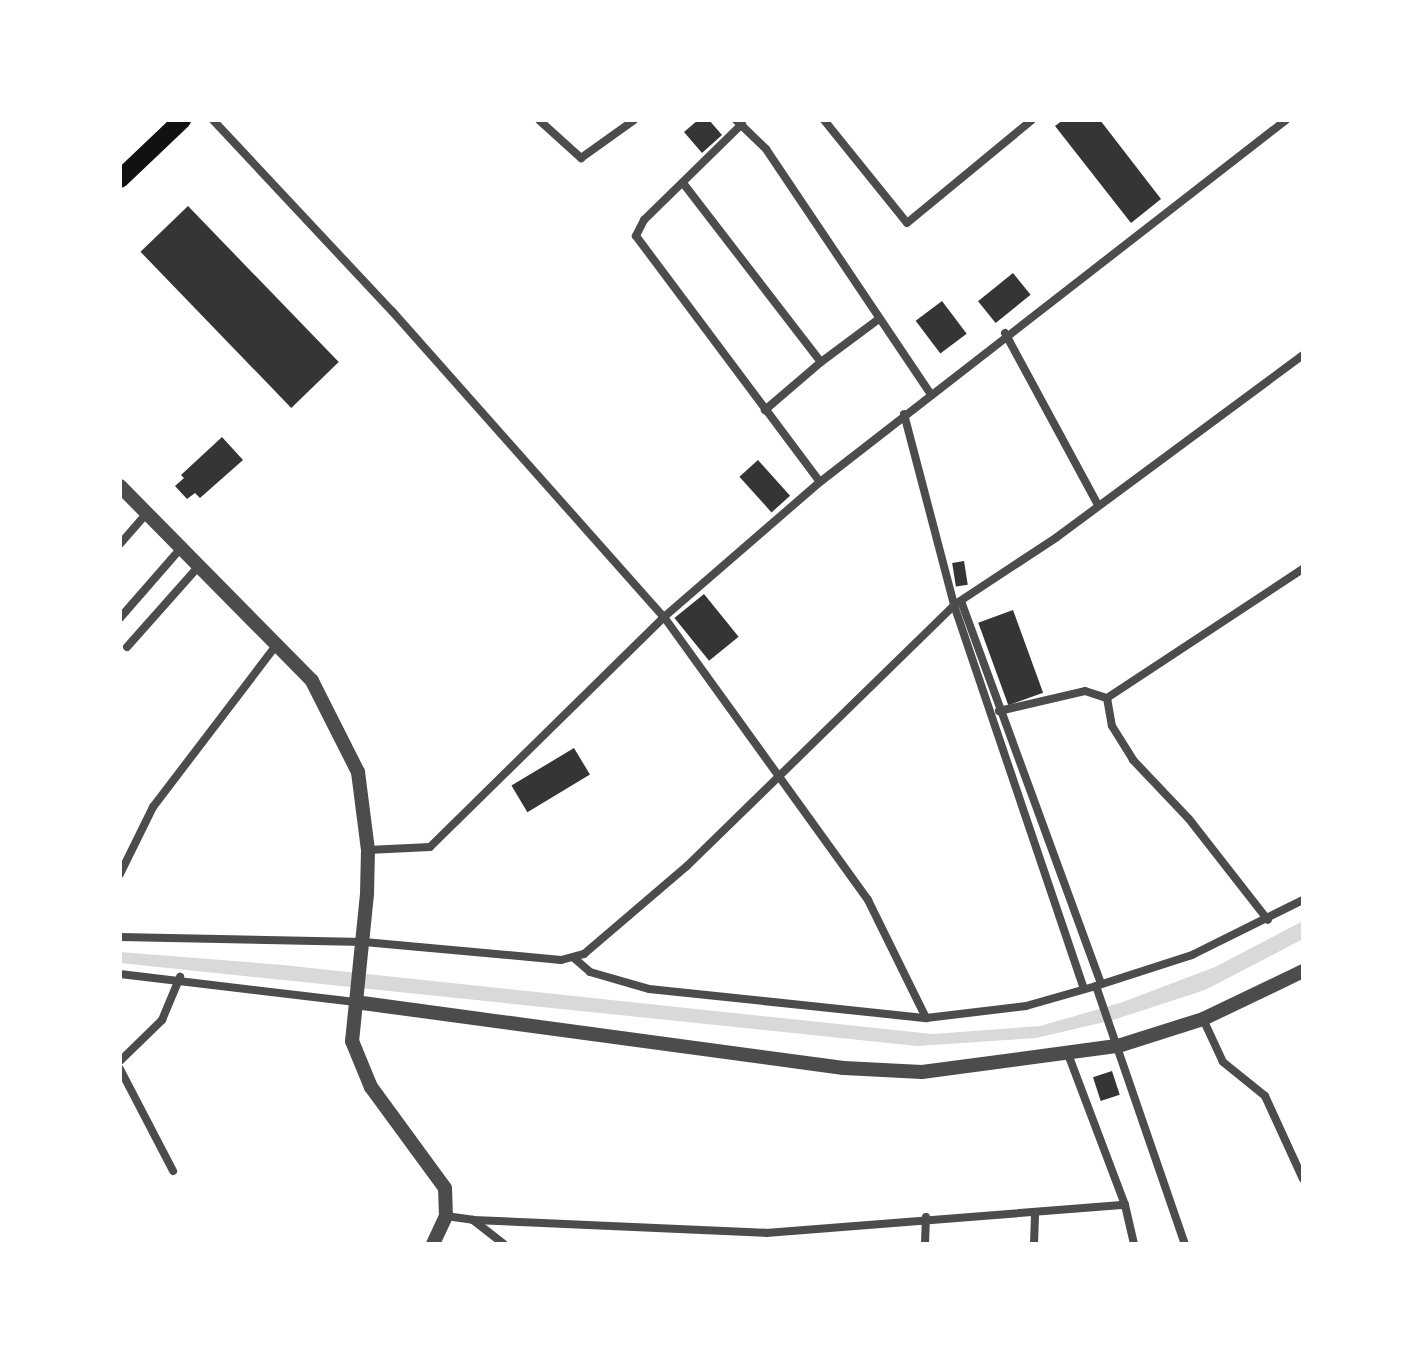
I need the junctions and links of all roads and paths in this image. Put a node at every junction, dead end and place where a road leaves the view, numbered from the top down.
1 (182, 120) edge
2 (213, 120) edge
3 (539, 120) edge
4 (634, 120) edge
5 (824, 120) edge
6 (1032, 120) edge
7 (1286, 120) edge
8 (739, 122) edge
9 (120, 179) edge
10 (683, 183) junction
11 (879, 319) junction
12 (1005, 333) junction
13 (1303, 355) edge
14 (821, 362) junction
15 (930, 393) junction
16 (765, 410) junction
17 (904, 414) junction
18 (820, 482) junction
19 (120, 486) edge
20 (1098, 505) junction
21 (146, 514) junction
22 (120, 544) edge
23 (181, 548) junction
24 (199, 566) junction
25 (1303, 569) edge
26 (958, 603) junction
27 (664, 617) junction
28 (120, 618) edge
29 (278, 643) junction
30 (127, 647) dead end
31 (1107, 698) junction
32 (997, 712) junction
33 (780, 776) junction
34 (1045, 835) junction
35 (1031, 840) junction
36 (368, 850) junction
37 (120, 874) edge
38 (1303, 900) edge
39 (1268, 920) junction
40 (120, 937) edge
41 (364, 946) junction
42 (574, 958) junction
43 (1303, 971) edge
44 (120, 974) edge
45 (180, 977) junction
46 (1099, 985) junction
47 (1084, 989) junction
48 (356, 996) junction
49 (926, 1018) junction
50 (1203, 1019) junction
51 (1118, 1046) junction
52 (1068, 1054) junction
53 (120, 1061) edge
54 (120, 1069) edge
55 (173, 1171) dead end
56 (1303, 1179) edge
57 (1125, 1205) junction
58 (1035, 1213) junction
59 (446, 1216) junction
60 (926, 1217) junction
61 (473, 1220) junction
62 (766, 1233) junction
63 (433, 1244) edge
64 (504, 1244) edge
65 (767, 1244) edge
66 (925, 1244) edge
67 (1034, 1244) edge
68 (1134, 1244) edge
69 (1185, 1244) edge

1 - 9 highway
2 - 27 street
3 - 4 street
5 - 6 street
7 - 12 street
8 - 10 street
8 - 11 street
10 - 14 street
10 - 16 street
11 - 14 street
11 - 15 street
12 - 15 street
12 - 20 street
13 - 20 street
14 - 16 street
15 - 17 street
16 - 18 street
17 - 18 street
17 - 26 street
18 - 27 street
19 - 21 street
20 - 26 street
21 - 22 street
21 - 23 street
23 - 24 street
23 - 28 street
24 - 29 street
24 - 30 street
25 - 31 street
26 - 32 street
26 - 33 street
27 - 33 street
27 - 36 street
29 - 36 street
29 - 37 street
31 - 32 street
31 - 39 street
32 - 34 street
32 - 35 street
33 - 42 street
33 - 49 street
34 - 35 street
34 - 46 street
35 - 47 street
36 - 41 street
38 - 39 street
39 - 46 street
40 - 41 street
41 - 42 street
41 - 48 street
42 - 49 street
43 - 50 street
44 - 45 street
45 - 48 street
45 - 53 street
46 - 47 street
46 - 51 street
47 - 49 street
48 - 52 street
48 - 59 street
50 - 51 street
50 - 56 street
51 - 52 street
51 - 69 street
52 - 57 street
54 - 55 street
57 - 58 street
57 - 68 street
58 - 60 street
58 - 67 street
59 - 61 street
59 - 63 street
60 - 62 street
60 - 66 street
61 - 62 street
61 - 64 street
62 - 65 street

